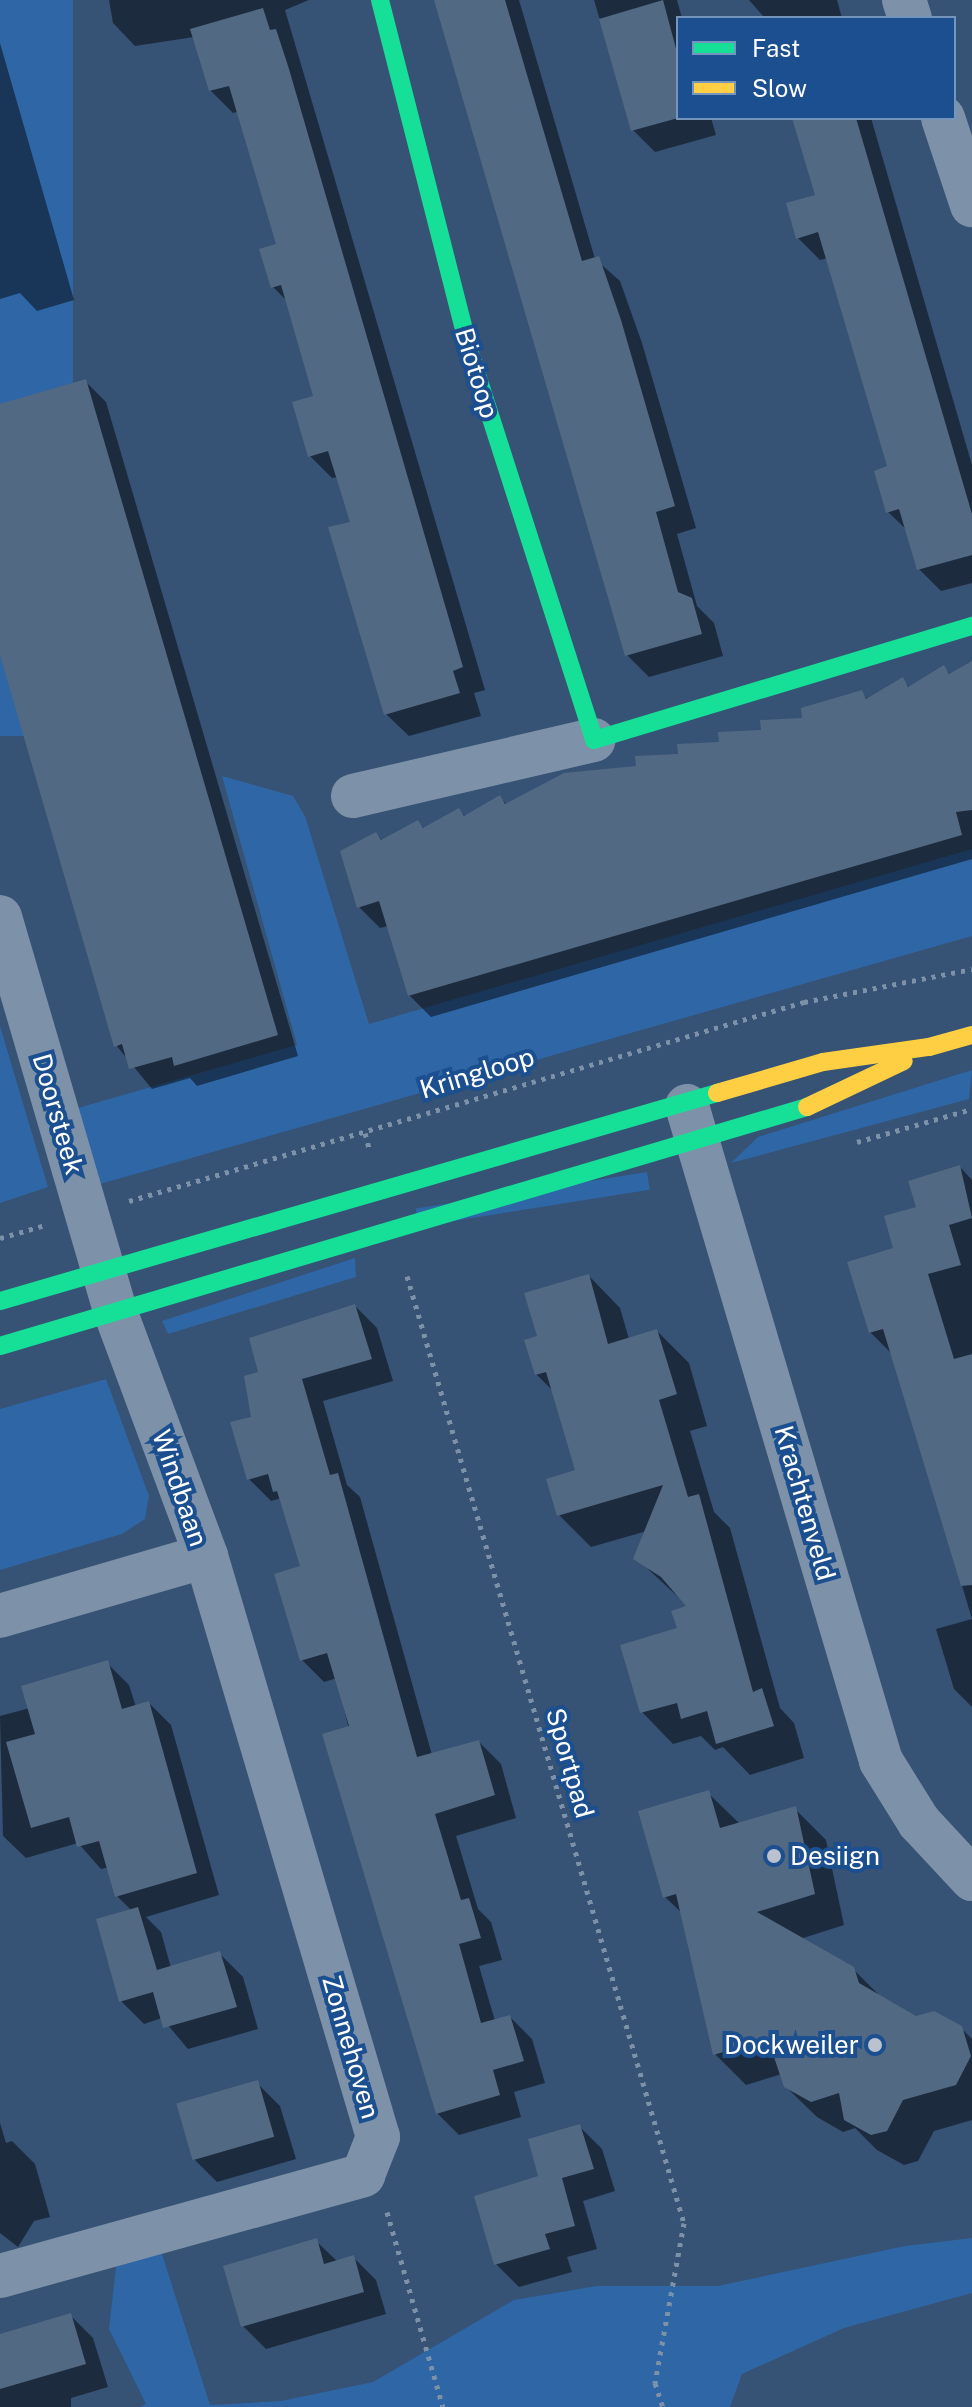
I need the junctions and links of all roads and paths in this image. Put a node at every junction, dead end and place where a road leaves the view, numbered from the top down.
1 (380, 0) edge
2 (944, 120) edge
3 (972, 205) edge
4 (972, 626) edge
5 (594, 740) junction
6 (353, 796) dead end
7 (0, 917) edge
8 (972, 969) edge
9 (972, 1035) edge
10 (929, 1047) junction
11 (686, 1101) junction
12 (365, 1133) junction
13 (697, 1143) junction
14 (380, 1189) junction
15 (87, 1212) junction
16 (393, 1230) junction
17 (0, 1238) edge
18 (110, 1291) junction
19 (0, 1301) edge
20 (0, 1346) edge
21 (206, 1556) junction
22 (0, 1616) edge
23 (972, 1879) edge
24 (363, 2175) junction
25 (0, 2276) edge
26 (443, 2407) edge
27 (663, 2407) edge

1 - 5 street, Biotoop
2 - 3 street
4 - 5 street
5 - 6 street
7 - 15 street, Doorsteek
8 - 12 path, Kringloop
9 - 10 street
10 - 11 street
10 - 13 street
11 - 13 street, Krachtenveld
11 - 14 street
12 - 14 path
12 - 15 path, Kringloop
13 - 16 street
13 - 23 street, Krachtenveld
14 - 18 street
15 - 17 path, Kringloop
15 - 18 street, Doorsteek
16 - 18 street
16 - 27 path, Sportpad
18 - 19 street
18 - 20 street
18 - 21 street, Windbaan
21 - 22 street, Windbaan
21 - 24 street, Zonnehoven
24 - 25 street
24 - 26 path

